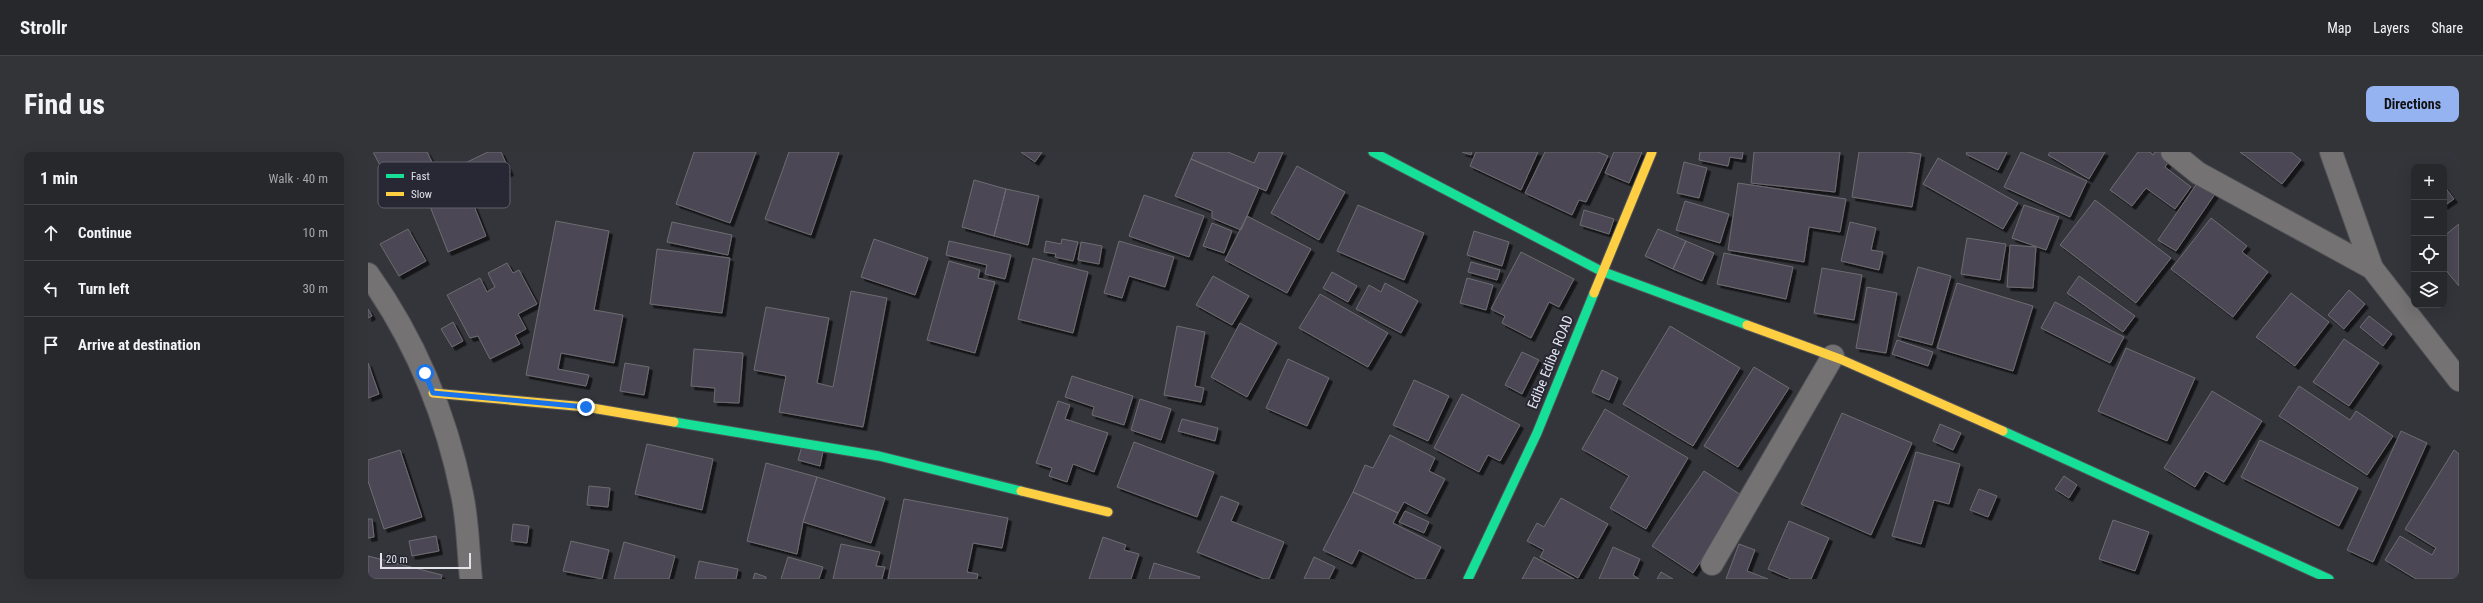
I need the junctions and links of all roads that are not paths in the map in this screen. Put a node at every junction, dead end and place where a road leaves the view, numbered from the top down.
1 (1373, 152) edge
2 (1652, 152) edge
3 (2172, 152) edge
4 (2332, 152) edge
5 (2372, 268) junction
6 (1601, 271) junction
7 (368, 274) edge
8 (1833, 356) junction
9 (2459, 380) edge
10 (433, 393) junction
11 (1108, 512) dead end
12 (1712, 564) dead end
13 (471, 579) edge
14 (1468, 579) edge
15 (2329, 579) edge

1 - 6 street
2 - 6 street, Edibe Edibe ROAD
3 - 5 street
4 - 5 street
5 - 9 street
6 - 8 street
6 - 14 street, Edibe Edibe ROAD
7 - 10 street
8 - 12 street
8 - 15 street
10 - 11 street
10 - 13 street

